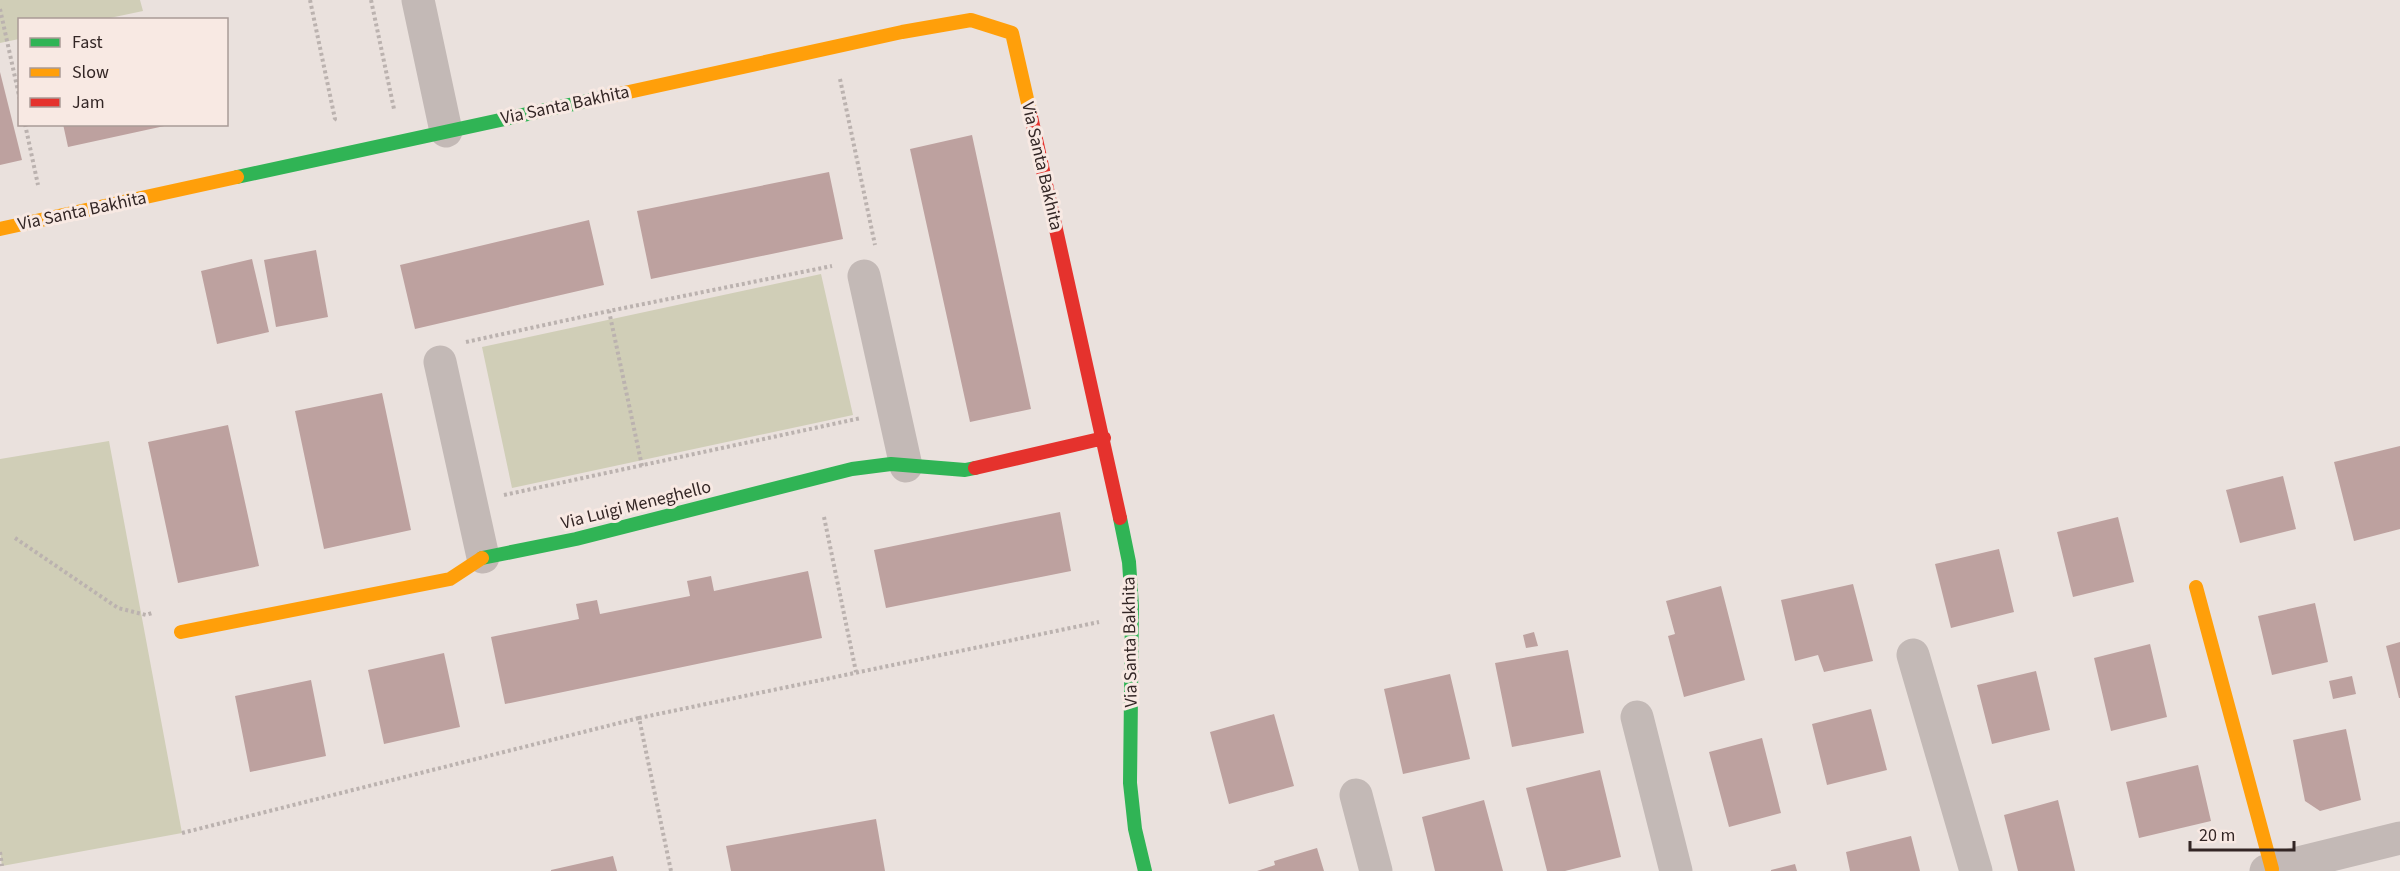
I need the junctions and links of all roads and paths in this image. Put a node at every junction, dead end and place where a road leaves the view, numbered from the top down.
1 (310, 0) edge
2 (371, 0) edge
3 (418, 0) edge
4 (0, 9) edge
5 (838, 70) dead end
6 (18, 91) edge
7 (395, 113) dead end
8 (325, 122) dead end
9 (25, 126) edge
10 (446, 131) junction
11 (39, 189) dead end
12 (0, 229) edge
13 (861, 266) junction
14 (609, 311) junction
15 (452, 352) joint
16 (867, 417) dead end
17 (1104, 438) junction
18 (642, 466) junction
19 (906, 466) junction
20 (500, 496) dead end
21 (824, 517) dead end
22 (15, 538) dead end
23 (483, 557) junction
24 (2196, 587) dead end
25 (1107, 621) dead end
26 (182, 632) joint
27 (1913, 656) dead end
28 (856, 672) junction
29 (1637, 717) dead end
30 (639, 718) junction
31 (1356, 795) dead end
32 (182, 833) dead end
33 (2400, 838) edge
34 (0, 852) edge
35 (3, 866) dead end
36 (2269, 870) edge
37 (671, 871) edge
38 (1144, 871) edge
39 (1376, 871) edge
40 (1676, 871) edge
41 (1976, 871) edge

1 - 8 path
2 - 7 path
3 - 10 street
4 - 6 path
5 - 13 path
9 - 11 path
10 - 12 street, Via Santa Bakhita
10 - 17 street, Via Santa Bakhita
13 - 14 path
13 - 19 street
14 - 15 path
14 - 18 path
15 - 23 street
16 - 18 path
17 - 19 street, Via Luigi Meneghello
17 - 38 street, Via Santa Bakhita
18 - 20 path
19 - 23 street, Via Luigi Meneghello
21 - 28 path
22 - 26 path
23 - 26 street, Via Luigi Meneghello
24 - 36 street
25 - 28 path
27 - 41 street
28 - 30 path
29 - 40 street
30 - 32 path
30 - 37 path
31 - 39 street
33 - 36 street
34 - 35 path

